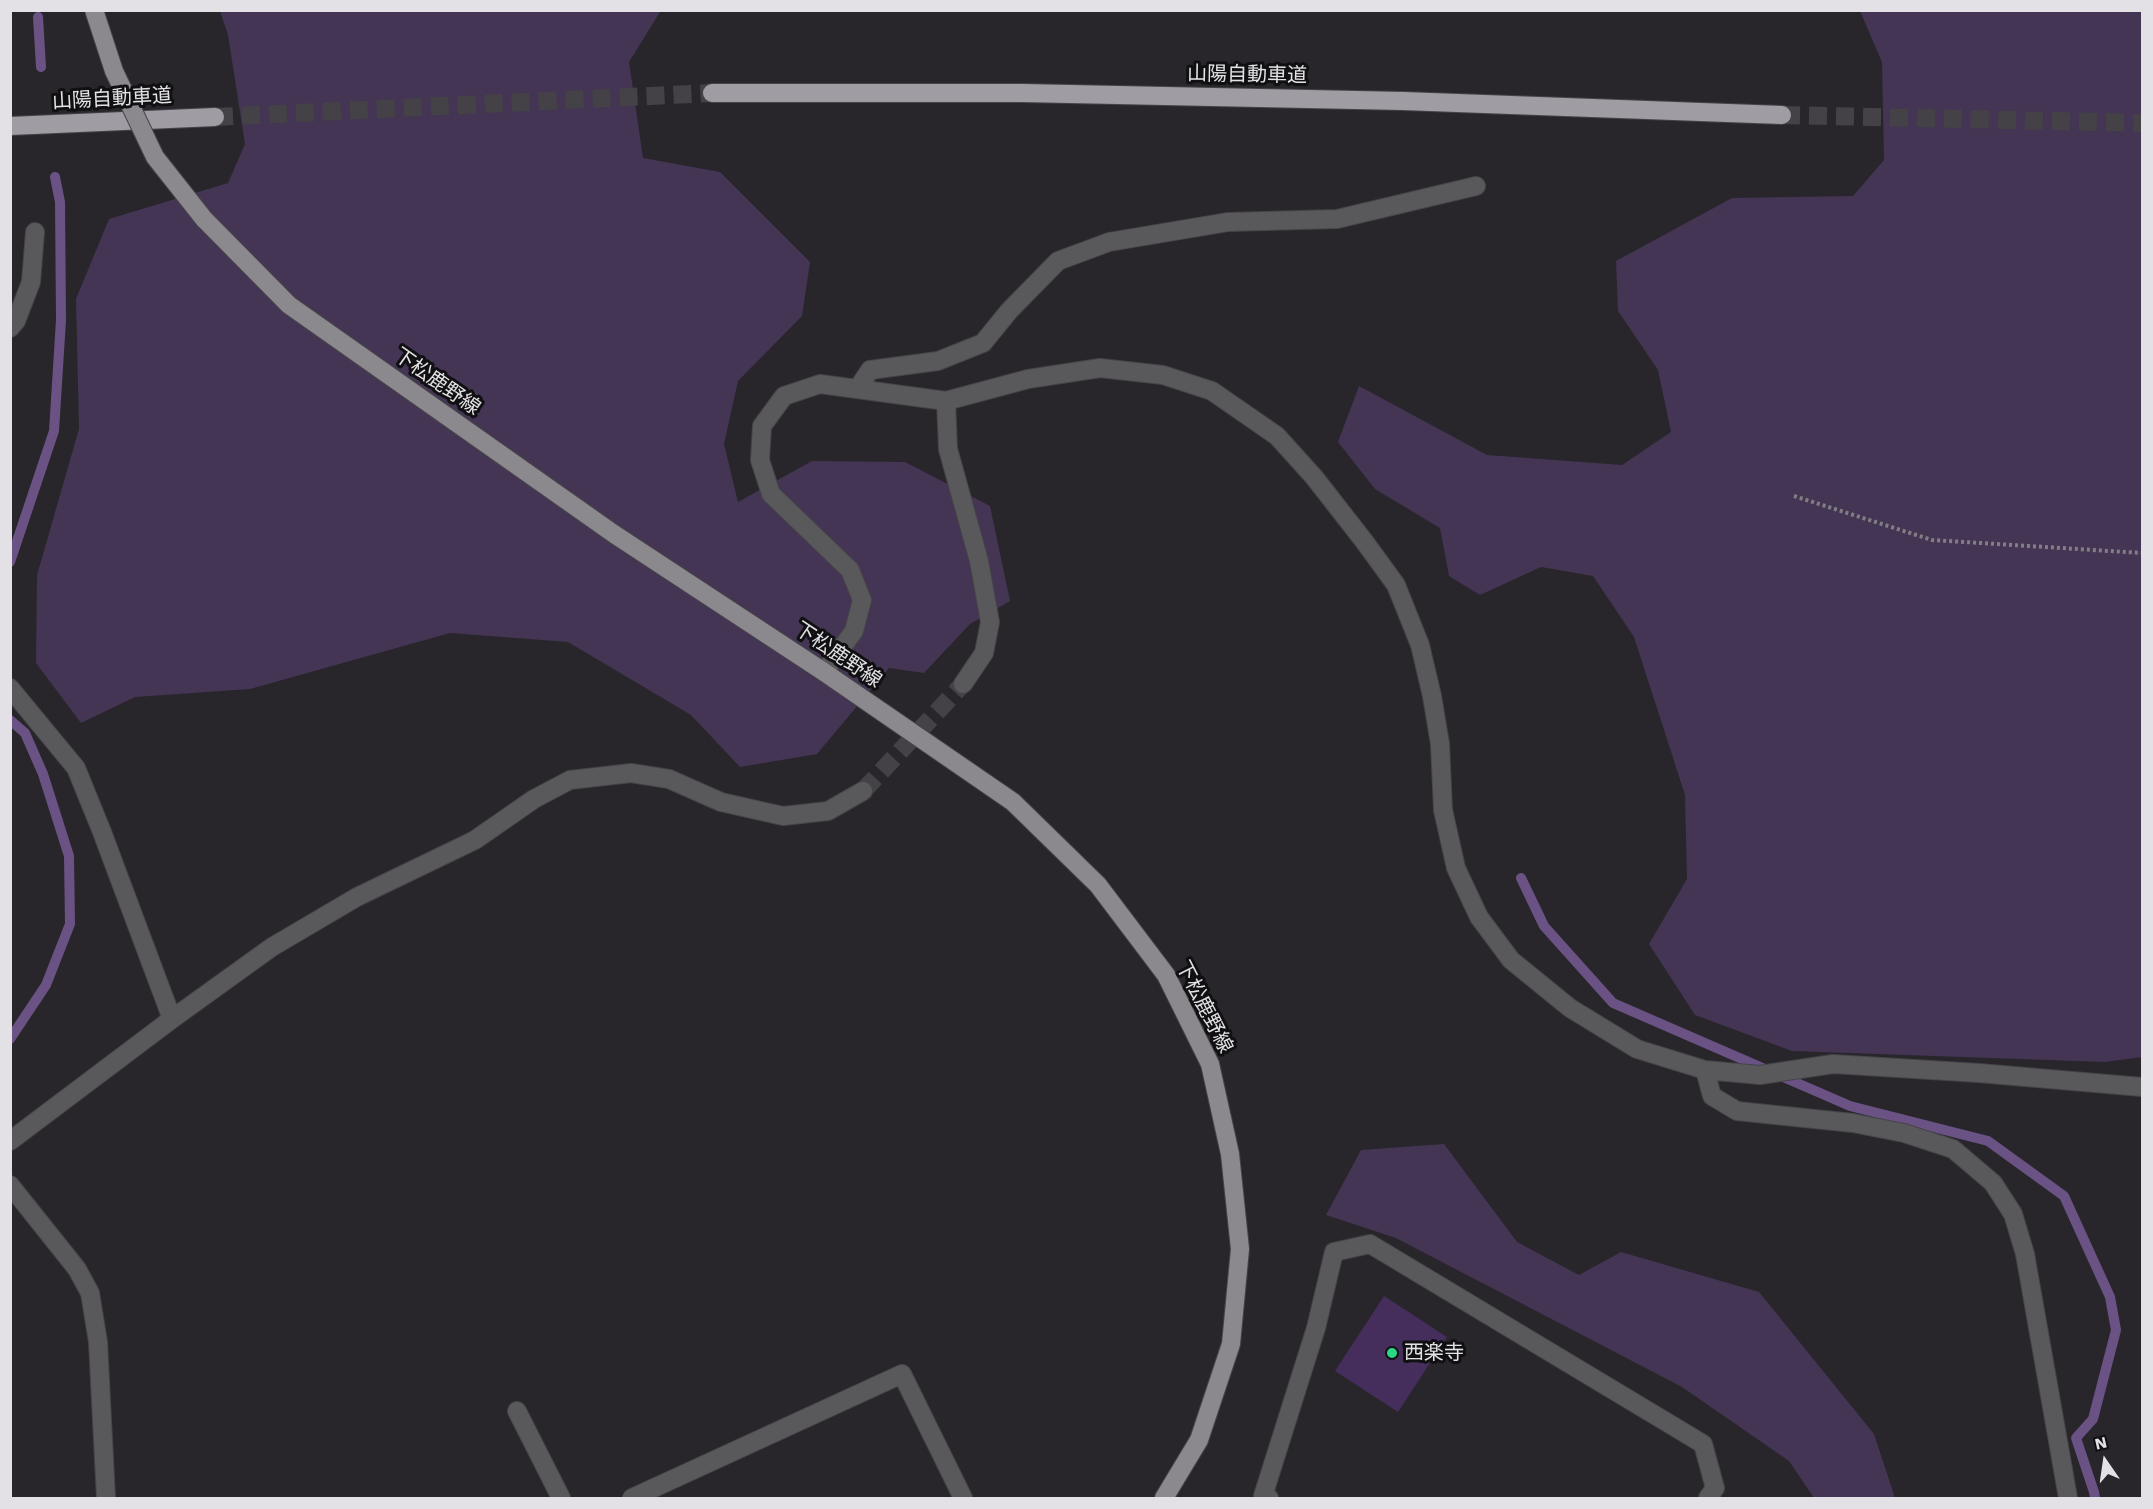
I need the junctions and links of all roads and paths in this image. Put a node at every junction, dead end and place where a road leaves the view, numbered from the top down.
1 (94, 10) edge
2 (712, 93) tunnel mouth
3 (1782, 114) tunnel mouth
4 (215, 117) tunnel mouth
5 (10, 126) edge
6 (1476, 186) dead end
7 (35, 232) dead end
8 (10, 328) edge
9 (858, 388) junction
10 (946, 401) junction
11 (1794, 496) dead end
12 (2142, 553) edge
13 (824, 672) junction
14 (963, 684) tunnel mouth
15 (10, 688) edge
16 (863, 791) tunnel mouth
17 (172, 1019) junction
18 (1705, 1070) junction
19 (2142, 1087) edge
20 (10, 1141) edge
21 (10, 1185) edge
22 (517, 1411) dead end
23 (106, 1498) edge
24 (561, 1498) edge
25 (632, 1498) edge
26 (963, 1498) edge
27 (1164, 1498) edge
28 (1264, 1498) edge
29 (1708, 1498) edge
30 (2068, 1498) edge

1 - 13 main road, 下松鹿野線, bridge
2 - 3 highway, 山陽自動車道
4 - 5 highway, 山陽自動車道
6 - 9 street
7 - 8 street
9 - 10 street
9 - 13 street
10 - 14 street
10 - 18 street
11 - 12 path
13 - 27 main road, 下松鹿野線
15 - 17 street
16 - 17 street
17 - 20 street
18 - 19 street
18 - 30 street
21 - 23 street
22 - 24 street
25 - 26 street
28 - 29 street

